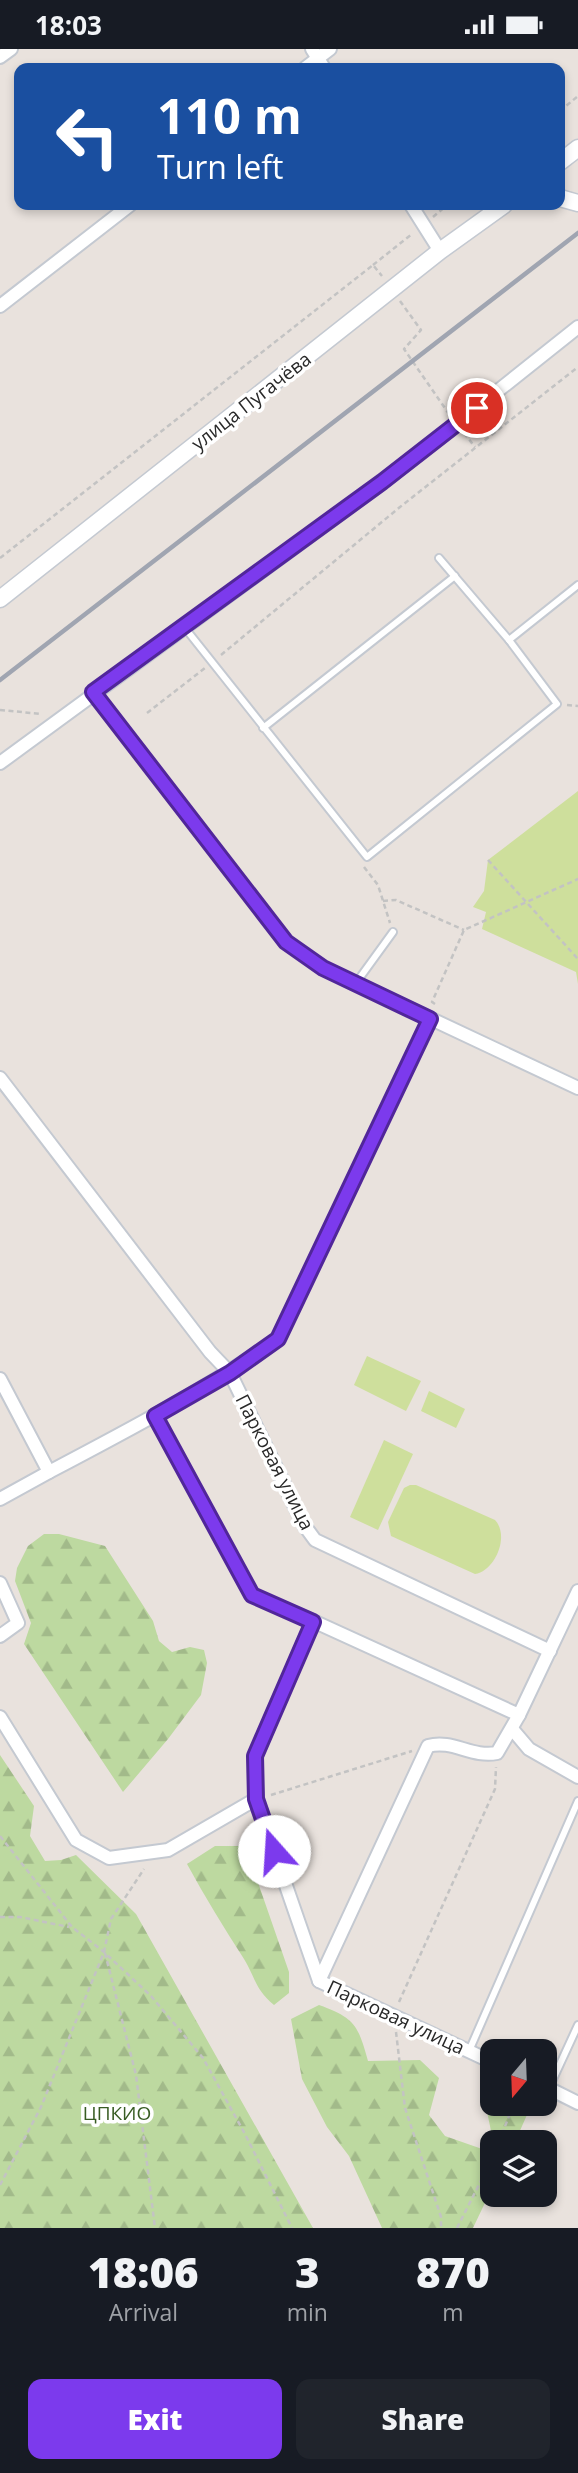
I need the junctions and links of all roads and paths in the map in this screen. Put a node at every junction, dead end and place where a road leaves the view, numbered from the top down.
1 (11, 49) edge
2 (330, 49) edge
3 (0, 57) edge
4 (318, 58) edge
5 (124, 210) edge
6 (414, 210) edge
7 (441, 210) edge
8 (496, 210) edge
9 (424, 225) junction
10 (440, 251) junction
11 (373, 265) junction
12 (392, 289) junction
13 (0, 306) edge
14 (578, 327) edge
15 (578, 367) edge
16 (457, 424) junction
17 (475, 447) junction
18 (0, 558) edge
19 (439, 558) dead end
20 (455, 576) junction
21 (578, 585) edge
22 (0, 599) edge
23 (184, 627) junction
24 (509, 640) junction
25 (211, 663) junction
26 (93, 692) junction
27 (0, 710) edge
28 (147, 713) dead end
29 (62, 716) junction
30 (263, 728) junction
31 (0, 763) edge
32 (488, 860) dead end
33 (578, 879) edge
34 (383, 901) dead end
35 (527, 902) junction
36 (464, 930) junction
37 (393, 932) dead end
38 (578, 959) edge
39 (356, 983) junction
40 (442, 1007) dead end
41 (430, 1019) junction
42 (0, 1078) edge
43 (578, 1088) edge
44 (230, 1373) junction
45 (0, 1379) edge
46 (155, 1416) junction
47 (49, 1472) junction
48 (0, 1499) edge
49 (0, 1583) edge
50 (578, 1591) edge
51 (313, 1622) junction
52 (0, 1636) edge
53 (550, 1651) junction
54 (519, 1715) junction
55 (0, 1717) edge
56 (512, 1729) junction
57 (428, 1746) junction
58 (497, 1753) junction
59 (578, 1777) edge
60 (256, 1799) junction
61 (578, 1801) edge
62 (0, 1836) edge
63 (146, 1866) dead end
64 (0, 1917) edge
65 (72, 1927) junction
66 (104, 1952) junction
67 (319, 1981) junction
68 (393, 2015) junction
69 (578, 2025) edge
70 (469, 2051) junction
71 (480, 2056) edge
72 (557, 2067) edge
73 (557, 2092) edge
74 (578, 2103) edge
75 (480, 2183) edge
76 (0, 2185) edge
77 (155, 2228) edge
78 (292, 2228) edge
79 (441, 2228) edge
80 (457, 2228) edge

1 - 3 street
2 - 4 street
5 - 13 street
6 - 9 street
7 - 9 path
8 - 10 street, улица Пугачёва
9 - 10 street
9 - 11 path
10 - 12 street, улица Пугачёва
11 - 12 path
11 - 18 path
12 - 16 path
12 - 22 street, улица Пугачёва
14 - 16 street
15 - 17 path
16 - 17 path
16 - 23 street
17 - 25 path
19 - 20 lane
20 - 24 lane
20 - 30 lane
21 - 24 lane
23 - 25 lane
23 - 26 street
24 - 30 lane
25 - 28 path
25 - 30 lane
26 - 29 street
26 - 39 street
27 - 29 path
29 - 31 street
32 - 35 path
33 - 35 path
34 - 36 path
35 - 36 path
35 - 38 path
36 - 40 path
37 - 39 lane
39 - 41 street
41 - 43 street
41 - 44 street
42 - 44 street, Парковая улица
44 - 46 street
44 - 53 street, Парковая улица
45 - 47 street
46 - 47 street
46 - 51 street
47 - 48 street
49 - 52 street
50 - 53 street
51 - 54 street
51 - 60 street, Парковая улица
53 - 54 street
54 - 56 street
55 - 60 street
56 - 58 street
56 - 59 street
57 - 58 street
57 - 60 path
57 - 67 street
58 - 68 path
60 - 67 street, Парковая улица
61 - 70 lane
62 - 65 path
63 - 66 path
64 - 65 path
65 - 66 path
66 - 76 path
66 - 77 path
66 - 78 path
67 - 68 street, Парковая улица
68 - 70 street, Парковая улица
68 - 79 path
69 - 72 lane
70 - 71 street, Парковая улица
73 - 74 street
75 - 80 path

